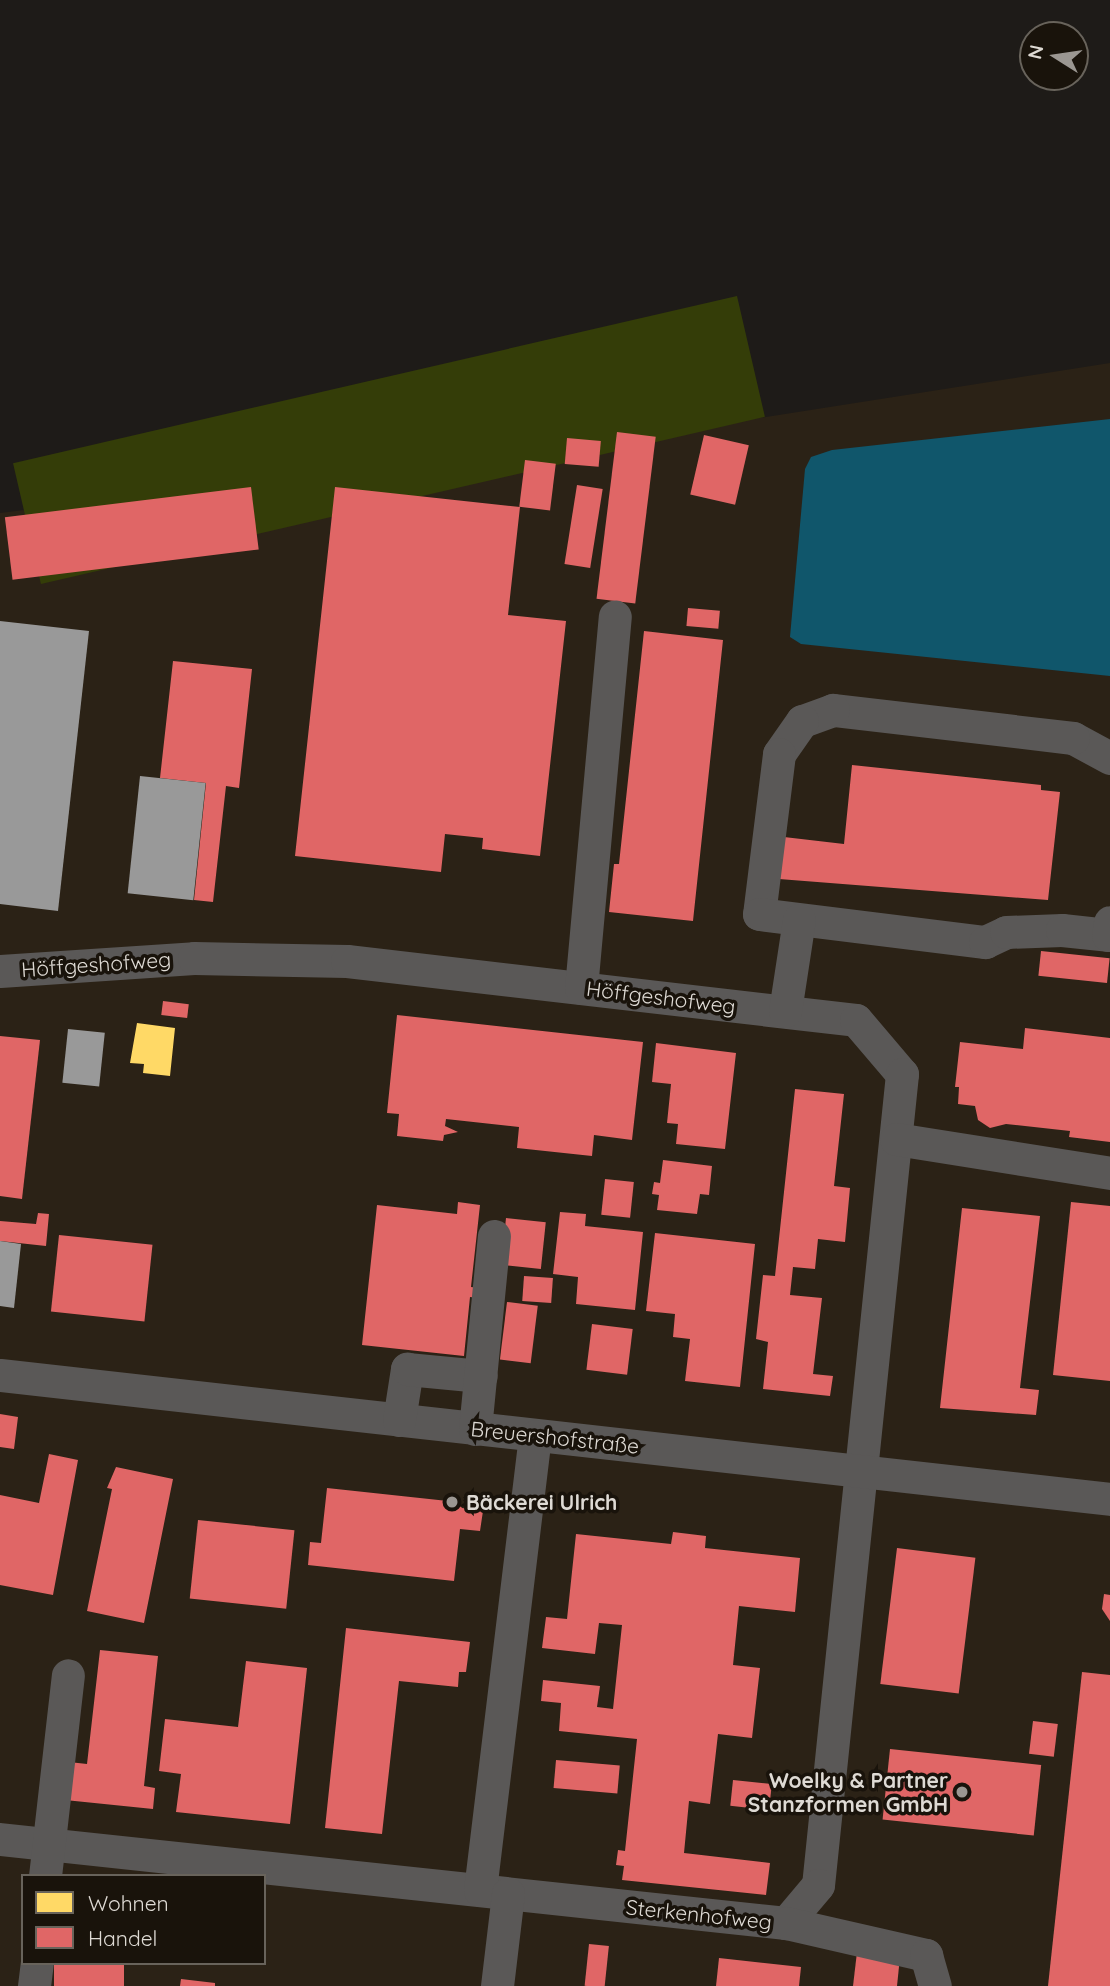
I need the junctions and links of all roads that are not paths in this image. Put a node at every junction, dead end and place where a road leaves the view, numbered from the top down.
1 (615, 617) dead end
2 (1110, 758) edge
3 (799, 920) junction
4 (1110, 922) edge
5 (0, 971) edge
6 (581, 988) junction
7 (785, 1011) junction
8 (895, 1139) junction
9 (1110, 1172) edge
10 (494, 1236) dead end
11 (0, 1375) edge
12 (481, 1376) junction
13 (399, 1420) junction
14 (475, 1429) junction
15 (535, 1436) junction
16 (863, 1468) junction
17 (1110, 1499) edge
18 (68, 1675) dead end
19 (0, 1839) edge
20 (47, 1860) edge
21 (243, 1874) edge
22 (266, 1876) edge
23 (494, 1892) junction
24 (786, 1923) junction
25 (37, 1965) edge
26 (34, 1986) edge
27 (497, 1986) edge
28 (936, 1986) edge

1 - 6 street
2 - 3 street
3 - 4 street
3 - 7 street
5 - 6 street, Höffgeshofweg
6 - 7 street, Höffgeshofweg
7 - 8 street, Höffgeshofweg
8 - 9 street
8 - 16 street, Höffgeshofweg
10 - 12 street
11 - 13 street, Breuershofstraße
12 - 13 street
12 - 14 street
13 - 14 street, Breuershofstraße
14 - 15 street, Breuershofstraße
15 - 16 street, Breuershofstraße
15 - 23 street
16 - 17 street, Breuershofstraße
16 - 24 street, Sterkenhofweg
18 - 20 street
19 - 20 street, Sterkenhofweg
20 - 21 street, Sterkenhofweg
22 - 23 street, Sterkenhofweg
23 - 24 street, Sterkenhofweg
23 - 27 street
24 - 28 street
25 - 26 street

